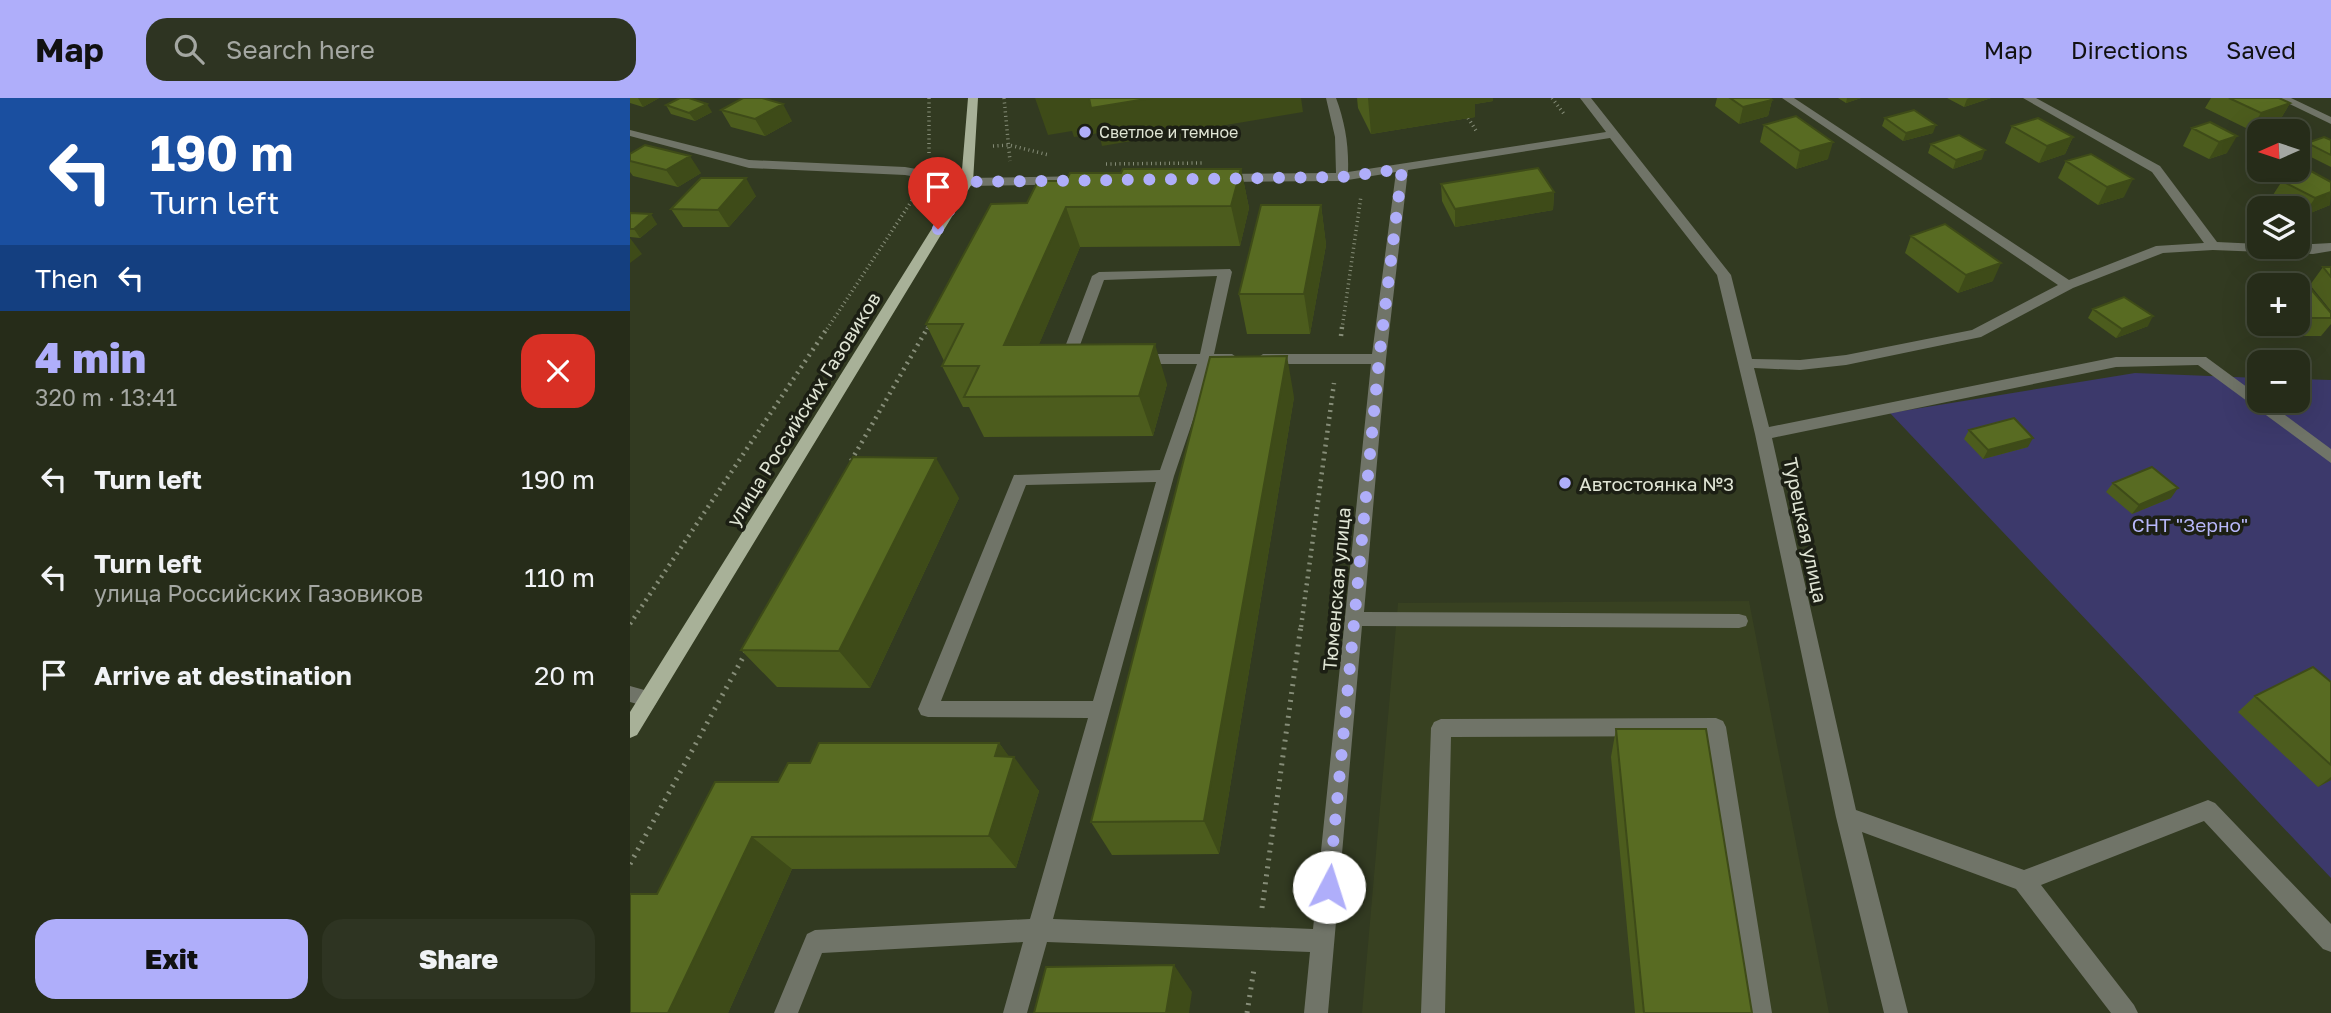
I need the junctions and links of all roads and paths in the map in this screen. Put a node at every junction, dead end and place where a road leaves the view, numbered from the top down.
1 (929, 98) edge
2 (973, 98) edge
3 (1004, 98) edge
4 (1331, 98) edge
5 (1552, 98) edge
6 (1585, 98) edge
7 (1787, 98) edge
8 (2028, 98) edge
9 (2282, 98) edge
10 (1468, 118) dead end
11 (1568, 119) dead end
12 (2331, 121) edge
13 (630, 133) edge
14 (1613, 134) junction
15 (1468, 138) dead end
16 (1009, 145) junction
17 (970, 148) junction
18 (1049, 155) dead end
19 (1210, 163) dead end
20 (1103, 164) dead end
21 (1402, 169) junction
22 (929, 175) junction
23 (1342, 177) junction
24 (1204, 178) edge
25 (1107, 179) edge
26 (1011, 180) junction
27 (967, 182) junction
28 (1363, 188) dead end
29 (2213, 246) junction
30 (2331, 247) edge
31 (2068, 285) junction
32 (930, 321) edge
33 (1095, 359) edge
34 (1123, 359) edge
35 (1206, 359) junction
36 (1337, 359) junction
37 (1379, 359) junction
38 (1744, 363) junction
39 (1763, 434) junction
40 (2331, 457) edge
41 (848, 466) edge
42 (1166, 476) junction
43 (1354, 618) junction
44 (1739, 621) dead end
45 (630, 624) edge
46 (748, 647) edge
47 (639, 697) edge
48 (1101, 710) junction
49 (630, 729) edge
50 (1847, 817) junction
51 (630, 864) edge
52 (2024, 881) junction
53 (1039, 930) junction
54 (1258, 938) junction
55 (1324, 941) junction
56 (2331, 941) edge
57 (786, 1013) edge
58 (1015, 1013) edge
59 (1247, 1013) edge
60 (1316, 1013) edge
61 (1433, 1013) edge
62 (1760, 1013) edge
63 (1896, 1013) edge
64 (2126, 1013) edge

1 - 22 path
2 - 17 main road, улица Российских Газовиков
3 - 16 path
4 - 23 street
5 - 11 path
6 - 14 street, Турецкая улица
7 - 31 street
8 - 29 street
9 - 12 street
10 - 15 path
13 - 22 street
14 - 21 street
14 - 38 street, Турецкая улица
16 - 17 path
16 - 18 path
16 - 26 path
17 - 27 main road, улица Российских Газовиков
19 - 20 path
21 - 23 street
21 - 37 street, Тюменская улица
22 - 27 street
22 - 45 path
23 - 24 street
25 - 26 street
26 - 27 street
27 - 47 main road, улица Российских Газовиков
28 - 36 path
29 - 30 street
29 - 31 street
31 - 38 street
32 - 41 path
33 - 35 street
34 - 35 street
35 - 36 street
35 - 42 street
36 - 37 street
36 - 54 path
37 - 43 street, Тюменская улица
38 - 39 street, Турецкая улица
39 - 40 street
39 - 50 street, Турецкая улица
42 - 48 street
42 - 48 street
43 - 44 street
43 - 55 street, Тюменская улица
46 - 51 path
47 - 49 main road, улица Российских Газовиков
48 - 53 street
50 - 52 street
50 - 63 street, Турецкая улица
52 - 56 street
52 - 64 street
53 - 54 street
53 - 57 street
53 - 58 street
54 - 55 street
54 - 59 path
55 - 60 street, Тюменская улица
61 - 62 street

